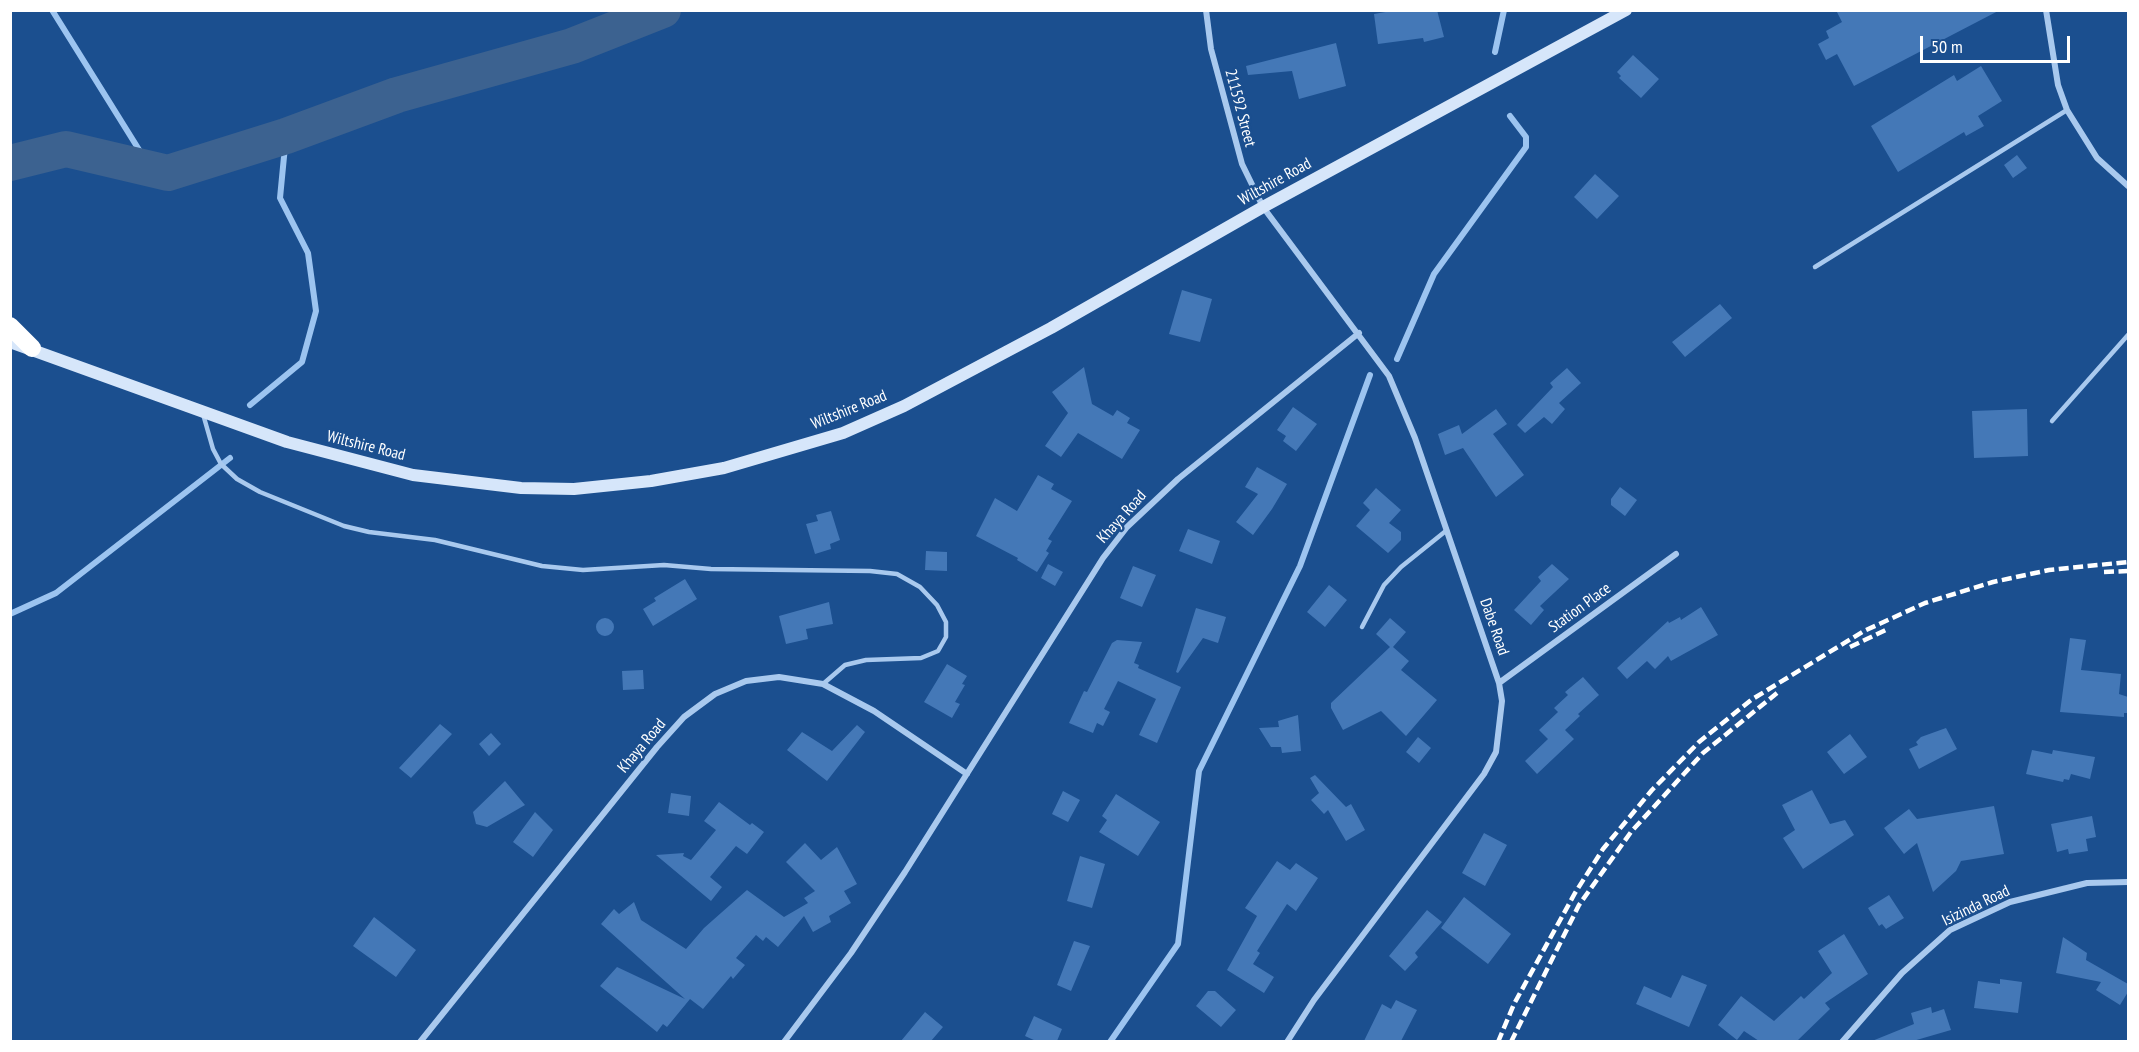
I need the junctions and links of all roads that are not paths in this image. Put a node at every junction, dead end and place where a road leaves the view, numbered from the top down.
1 (1206, 10) edge
2 (1626, 10) edge
3 (2046, 10) edge
4 (2067, 110) junction
5 (2128, 186) edge
6 (1263, 207) junction
7 (1815, 267) dead end
8 (10, 326) edge
9 (1359, 333) junction
10 (2128, 336) edge
11 (10, 342) edge
12 (32, 348) junction
13 (203, 414) junction
14 (2052, 421) dead end
15 (1447, 530) junction
16 (1676, 554) dead end
17 (1362, 627) dead end
18 (1499, 683) junction
19 (823, 684) junction
20 (967, 774) junction
21 (2128, 882) edge
22 (420, 1041) edge
23 (784, 1041) edge
24 (1287, 1041) edge
25 (1842, 1041) edge

1 - 6 street, 211592 Street
2 - 6 street, Wiltshire Road
3 - 4 street
4 - 5 street
4 - 7 lane
6 - 9 street, Dabe Road
6 - 13 street, Wiltshire Road
8 - 12 highway
9 - 15 street, Dabe Road
9 - 20 street, Khaya Road
10 - 14 lane
11 - 12 street, Wiltshire Road
12 - 13 street, Wiltshire Road
13 - 19 lane
15 - 17 lane
15 - 18 street, Dabe Road
16 - 18 street, Station Place
18 - 24 street, Dabe Road
19 - 20 street, Khaya Road
19 - 22 street, Khaya Road
20 - 23 street, Khaya Road
21 - 25 street, Isizinda Road

